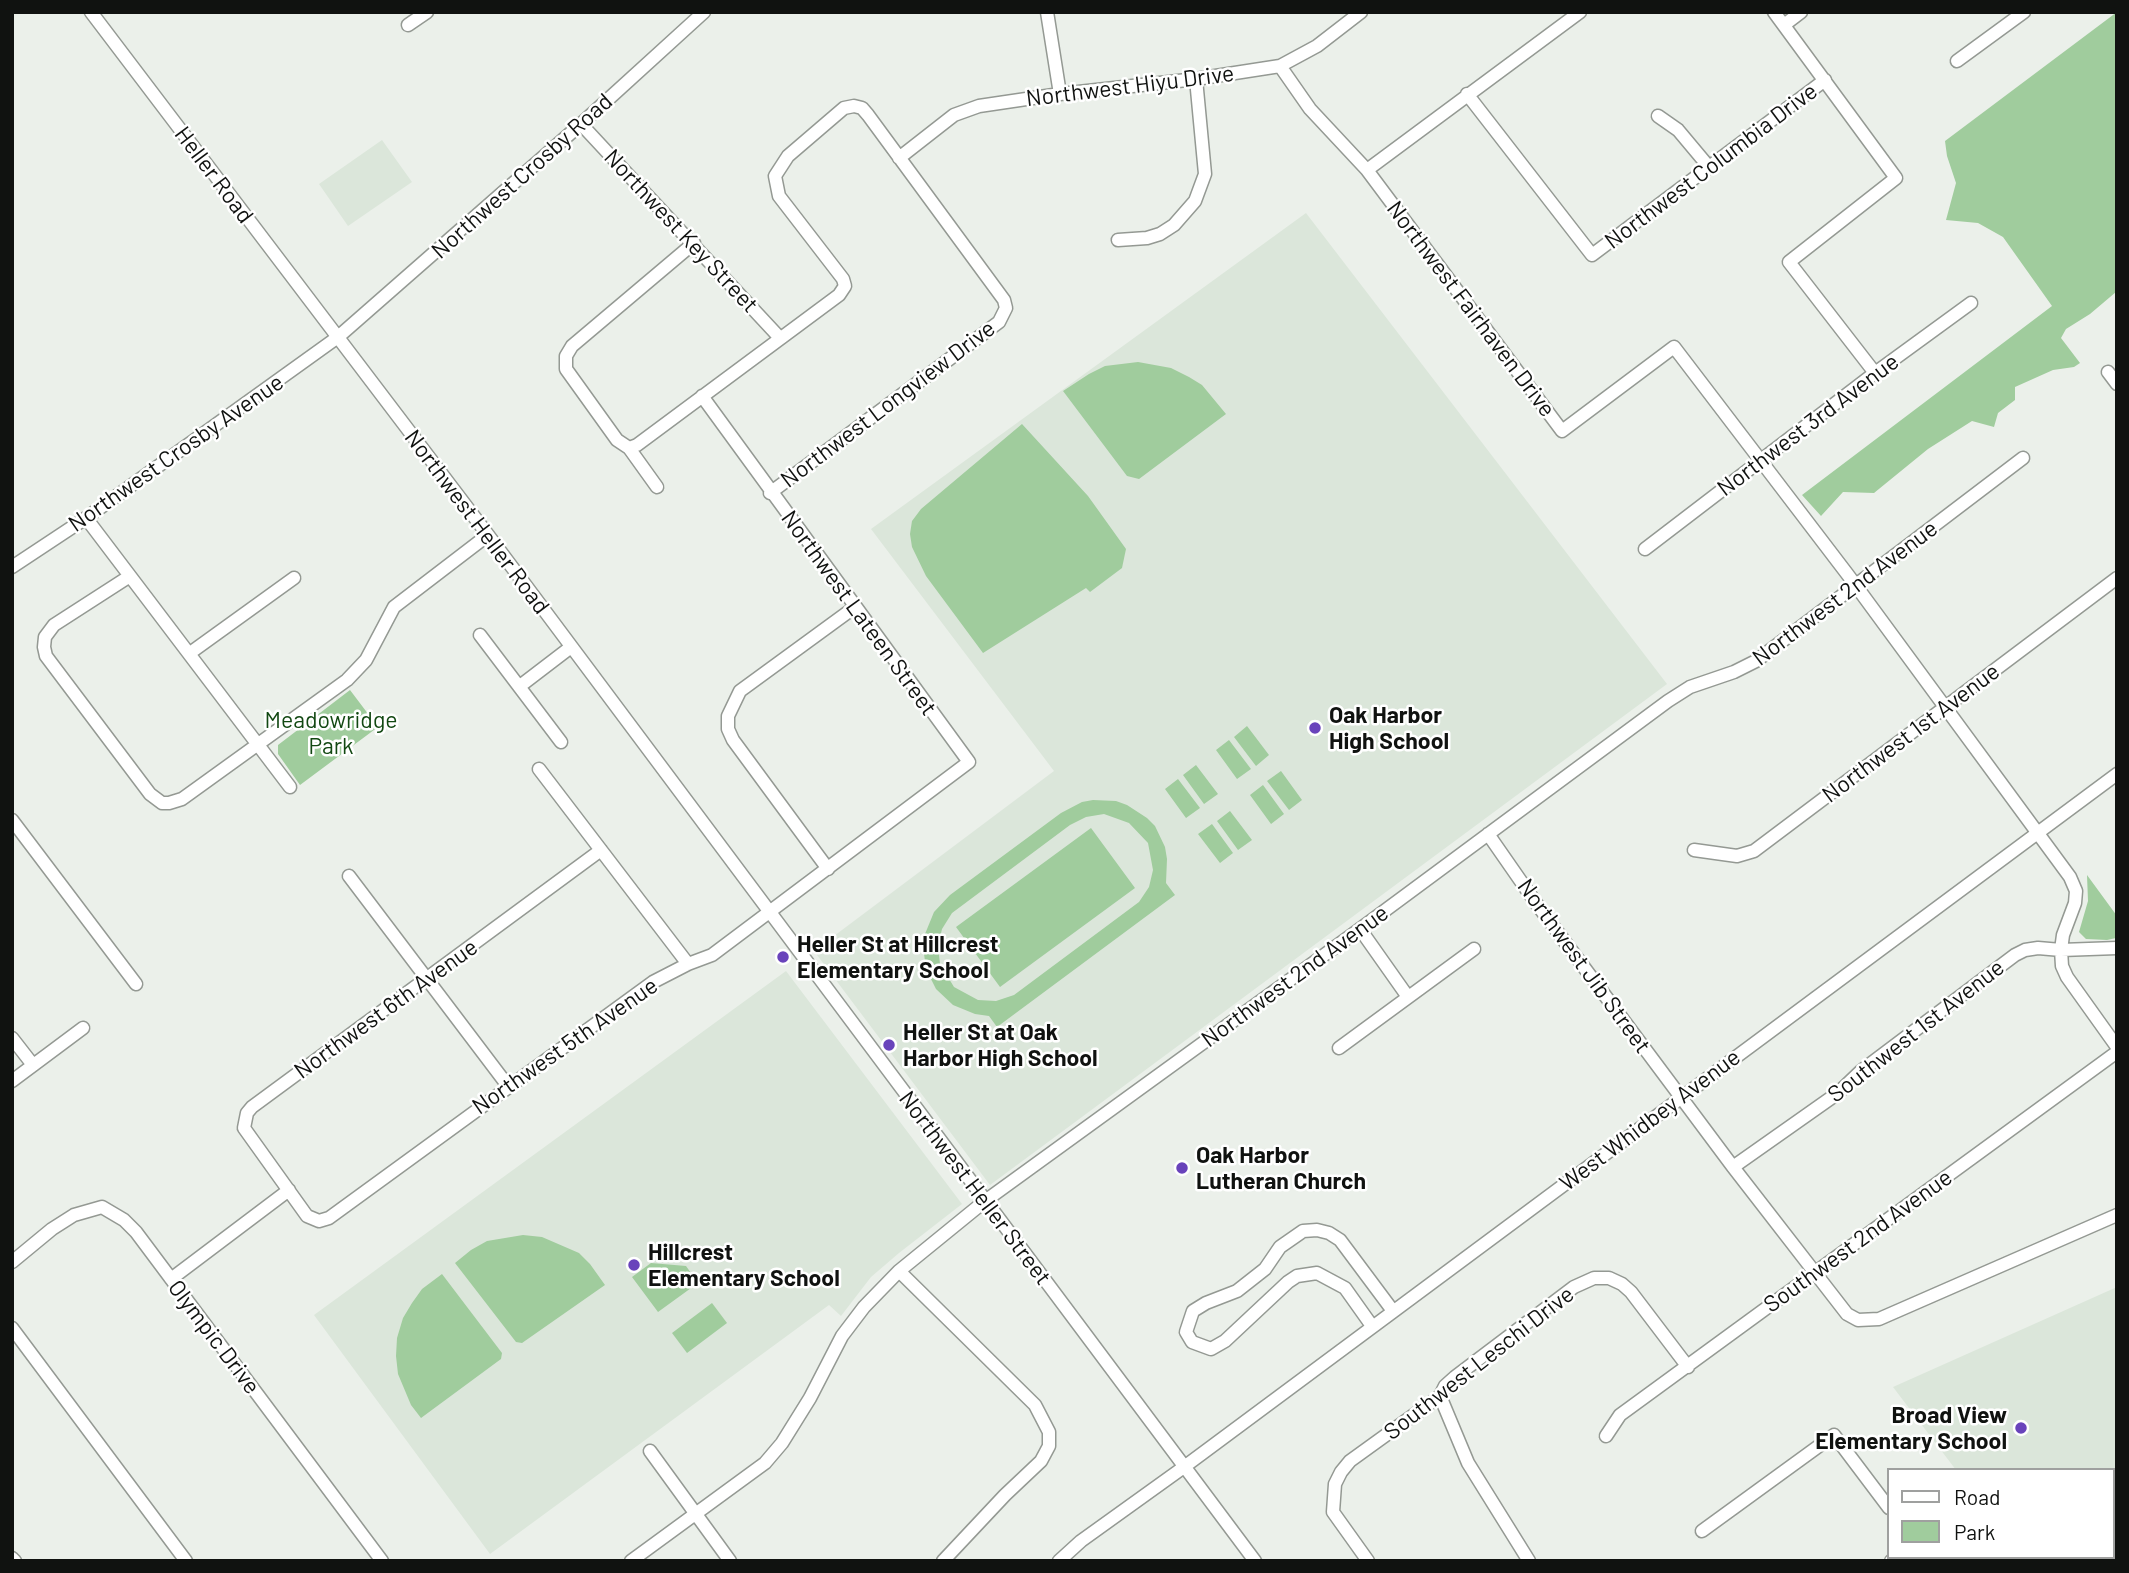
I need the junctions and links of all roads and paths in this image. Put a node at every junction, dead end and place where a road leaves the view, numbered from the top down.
1 (91, 12) edge
2 (427, 12) edge
3 (704, 12) edge
4 (1048, 12) edge
5 (1361, 12) edge
6 (1580, 12) edge
7 (1774, 12) edge
8 (1801, 12) edge
9 (2024, 12) edge
10 (408, 24) dead end
11 (1784, 25) junction
12 (1957, 61) dead end
13 (1280, 66) junction
14 (1196, 79) junction
15 (1825, 80) junction
16 (1060, 94) junction
17 (1467, 94) junction
18 (1658, 116) dead end
19 (581, 124) junction
20 (899, 158) junction
21 (1709, 167) junction
22 (1367, 170) junction
23 (1118, 240) dead end
24 (694, 243) junction
25 (1971, 303) dead end
26 (338, 337) junction
27 (780, 338) junction
28 (2108, 372) dead end
29 (1875, 373) junction
30 (2117, 384) edge
31 (702, 396) junction
32 (629, 448) junction
33 (2023, 458) dead end
34 (1762, 461) junction
35 (657, 486) dead end
36 (771, 492) junction
37 (86, 517) junction
38 (488, 536) junction
39 (1645, 549) dead end
40 (12, 566) edge
41 (131, 576) junction
42 (294, 578) dead end
43 (2117, 578) edge
44 (1855, 586) junction
45 (855, 607) junction
46 (480, 635) dead end
47 (571, 647) junction
48 (190, 653) junction
49 (520, 687) junction
50 (615, 707) joint
51 (1944, 707) junction
52 (561, 742) dead end
53 (258, 744) junction
54 (968, 762) joint
55 (539, 769) dead end
56 (2117, 775) edge
57 (290, 787) dead end
58 (12, 820) edge
59 (2036, 832) junction
60 (1489, 834) junction
61 (601, 850) junction
62 (1694, 850) dead end
63 (828, 869) junction
64 (349, 876) dead end
65 (769, 912) junction
66 (1360, 929) junction
67 (2117, 948) edge
68 (1474, 949) dead end
69 (2061, 950) junction
70 (688, 964) junction
71 (427, 979) junction
72 (136, 985) dead end
73 (1408, 997) junction
74 (83, 1028) dead end
75 (12, 1038) edge
76 (1339, 1048) dead end
77 (2117, 1050) edge
78 (33, 1065) junction
79 (12, 1081) edge
80 (508, 1086) junction
81 (1681, 1096) junction
82 (1733, 1167) junction
83 (289, 1190) junction
84 (985, 1201) junction
85 (2117, 1215) edge
86 (12, 1262) edge
87 (899, 1271) junction
88 (1814, 1273) junction
89 (171, 1279) junction
90 (1393, 1311) junction
91 (1372, 1326) junction
92 (12, 1328) edge
93 (1688, 1367) junction
94 (1440, 1396) junction
95 (1606, 1436) dead end
96 (650, 1451) dead end
97 (1184, 1467) junction
98 (1888, 1507) edge
99 (695, 1513) junction
100 (1702, 1531) dead end
101 (182, 1559) edge
102 (382, 1561) edge
103 (631, 1561) edge
104 (730, 1561) edge
105 (943, 1561) edge
106 (1059, 1561) edge
107 (1255, 1561) edge
108 (1368, 1561) edge
109 (1529, 1561) edge

1 - 26 street, Heller Road
2 - 10 street
3 - 19 street, Northwest Crosby Road
4 - 16 street
5 - 13 street, Northwest Hiyu Drive
6 - 17 street
7 - 11 street
8 - 11 street
9 - 12 street
11 - 15 street
13 - 14 street, Northwest Hiyu Drive
13 - 22 street, Northwest Fairhaven Drive
14 - 16 street, Northwest Hiyu Drive
14 - 23 street
15 - 21 street, Northwest Columbia Drive
15 - 29 street
16 - 20 street, Northwest Hiyu Drive
17 - 21 street, Northwest Columbia Drive
17 - 22 street
18 - 21 street
19 - 24 street, Northwest Key Street
19 - 26 street, Northwest Crosby Road
20 - 27 street, Northwest Longview Drive
20 - 36 street, Northwest Longview Drive
22 - 34 street, Northwest Fairhaven Drive
24 - 27 street, Northwest Key Street
24 - 32 street
25 - 29 street, Northwest 3rd Avenue
26 - 37 street, Northwest Crosby Avenue
26 - 38 street, Northwest Heller Road
27 - 31 street
28 - 30 street
29 - 34 street, Northwest 3rd Avenue
31 - 32 street
31 - 36 street, Northwest Lateen Street
32 - 35 street
33 - 44 street, Northwest 2nd Avenue
34 - 39 street, Northwest 3rd Avenue
34 - 44 street, Northwest Fairhaven Drive
36 - 45 street, Northwest Lateen Street
37 - 40 street, Northwest Crosby Avenue
37 - 41 street
38 - 47 street, Northwest Heller Road
38 - 53 street
41 - 48 street
41 - 53 street
42 - 48 street
43 - 51 street, Northwest 1st Avenue
44 - 51 street, Northwest Fairhaven Drive
44 - 60 street, Northwest 2nd Avenue
45 - 54 street, Northwest Lateen Street
45 - 63 street
46 - 49 street
47 - 49 street
47 - 50 street, Northwest Heller Road
48 - 53 street
49 - 52 street
50 - 65 street, Northwest Heller Street
51 - 59 street, Northwest Fairhaven Drive
51 - 62 street, Northwest 1st Avenue
53 - 57 street
54 - 63 street, Northwest 5th Avenue
55 - 61 street
56 - 59 street, West Whidbey Avenue
58 - 72 street
59 - 69 street, Northwest Fairhaven Drive
59 - 81 street, West Whidbey Avenue
60 - 66 street, Northwest 2nd Avenue
60 - 81 street, Northwest Jib Street
61 - 70 street
61 - 71 street, Northwest 6th Avenue
63 - 65 street, Northwest 5th Avenue
64 - 71 street
65 - 70 street, Northwest 5th Avenue
65 - 84 street, Northwest Heller Street
66 - 73 street
66 - 84 street, Northwest 2nd Avenue
67 - 69 street, Southwest 1st Avenue
68 - 73 street
69 - 77 street
69 - 82 street, Southwest 1st Avenue
70 - 80 street, Northwest 5th Avenue
71 - 80 street
71 - 83 street, Northwest 6th Avenue
73 - 76 street
74 - 78 street
75 - 78 street
77 - 88 street, Southwest 2nd Avenue
78 - 79 street
80 - 83 street, Northwest 5th Avenue
81 - 82 street, Northwest Jib Street
81 - 90 street, West Whidbey Avenue
82 - 88 street, Northwest Jib Street
83 - 89 street
84 - 87 street, Northwest 2nd Avenue
84 - 97 street, Northwest Heller Street
85 - 88 street, Northwest Jib Street
86 - 89 street, Olympic Drive
87 - 99 street, Northwest 2nd Avenue
87 - 105 street
88 - 93 street, Southwest 2nd Avenue
89 - 102 street, Olympic Drive
90 - 91 street, West Whidbey Avenue
90 - 91 street
91 - 97 street, West Whidbey Avenue
92 - 101 street
93 - 94 street, Southwest Leschi Drive
93 - 95 street, Southwest 2nd Avenue
94 - 108 street, Southwest Leschi Drive
94 - 109 street
96 - 99 street
97 - 106 street, West Whidbey Avenue
97 - 107 street, Northwest Heller Street
98 - 100 street
99 - 103 street, Northwest 2nd Avenue
99 - 104 street

